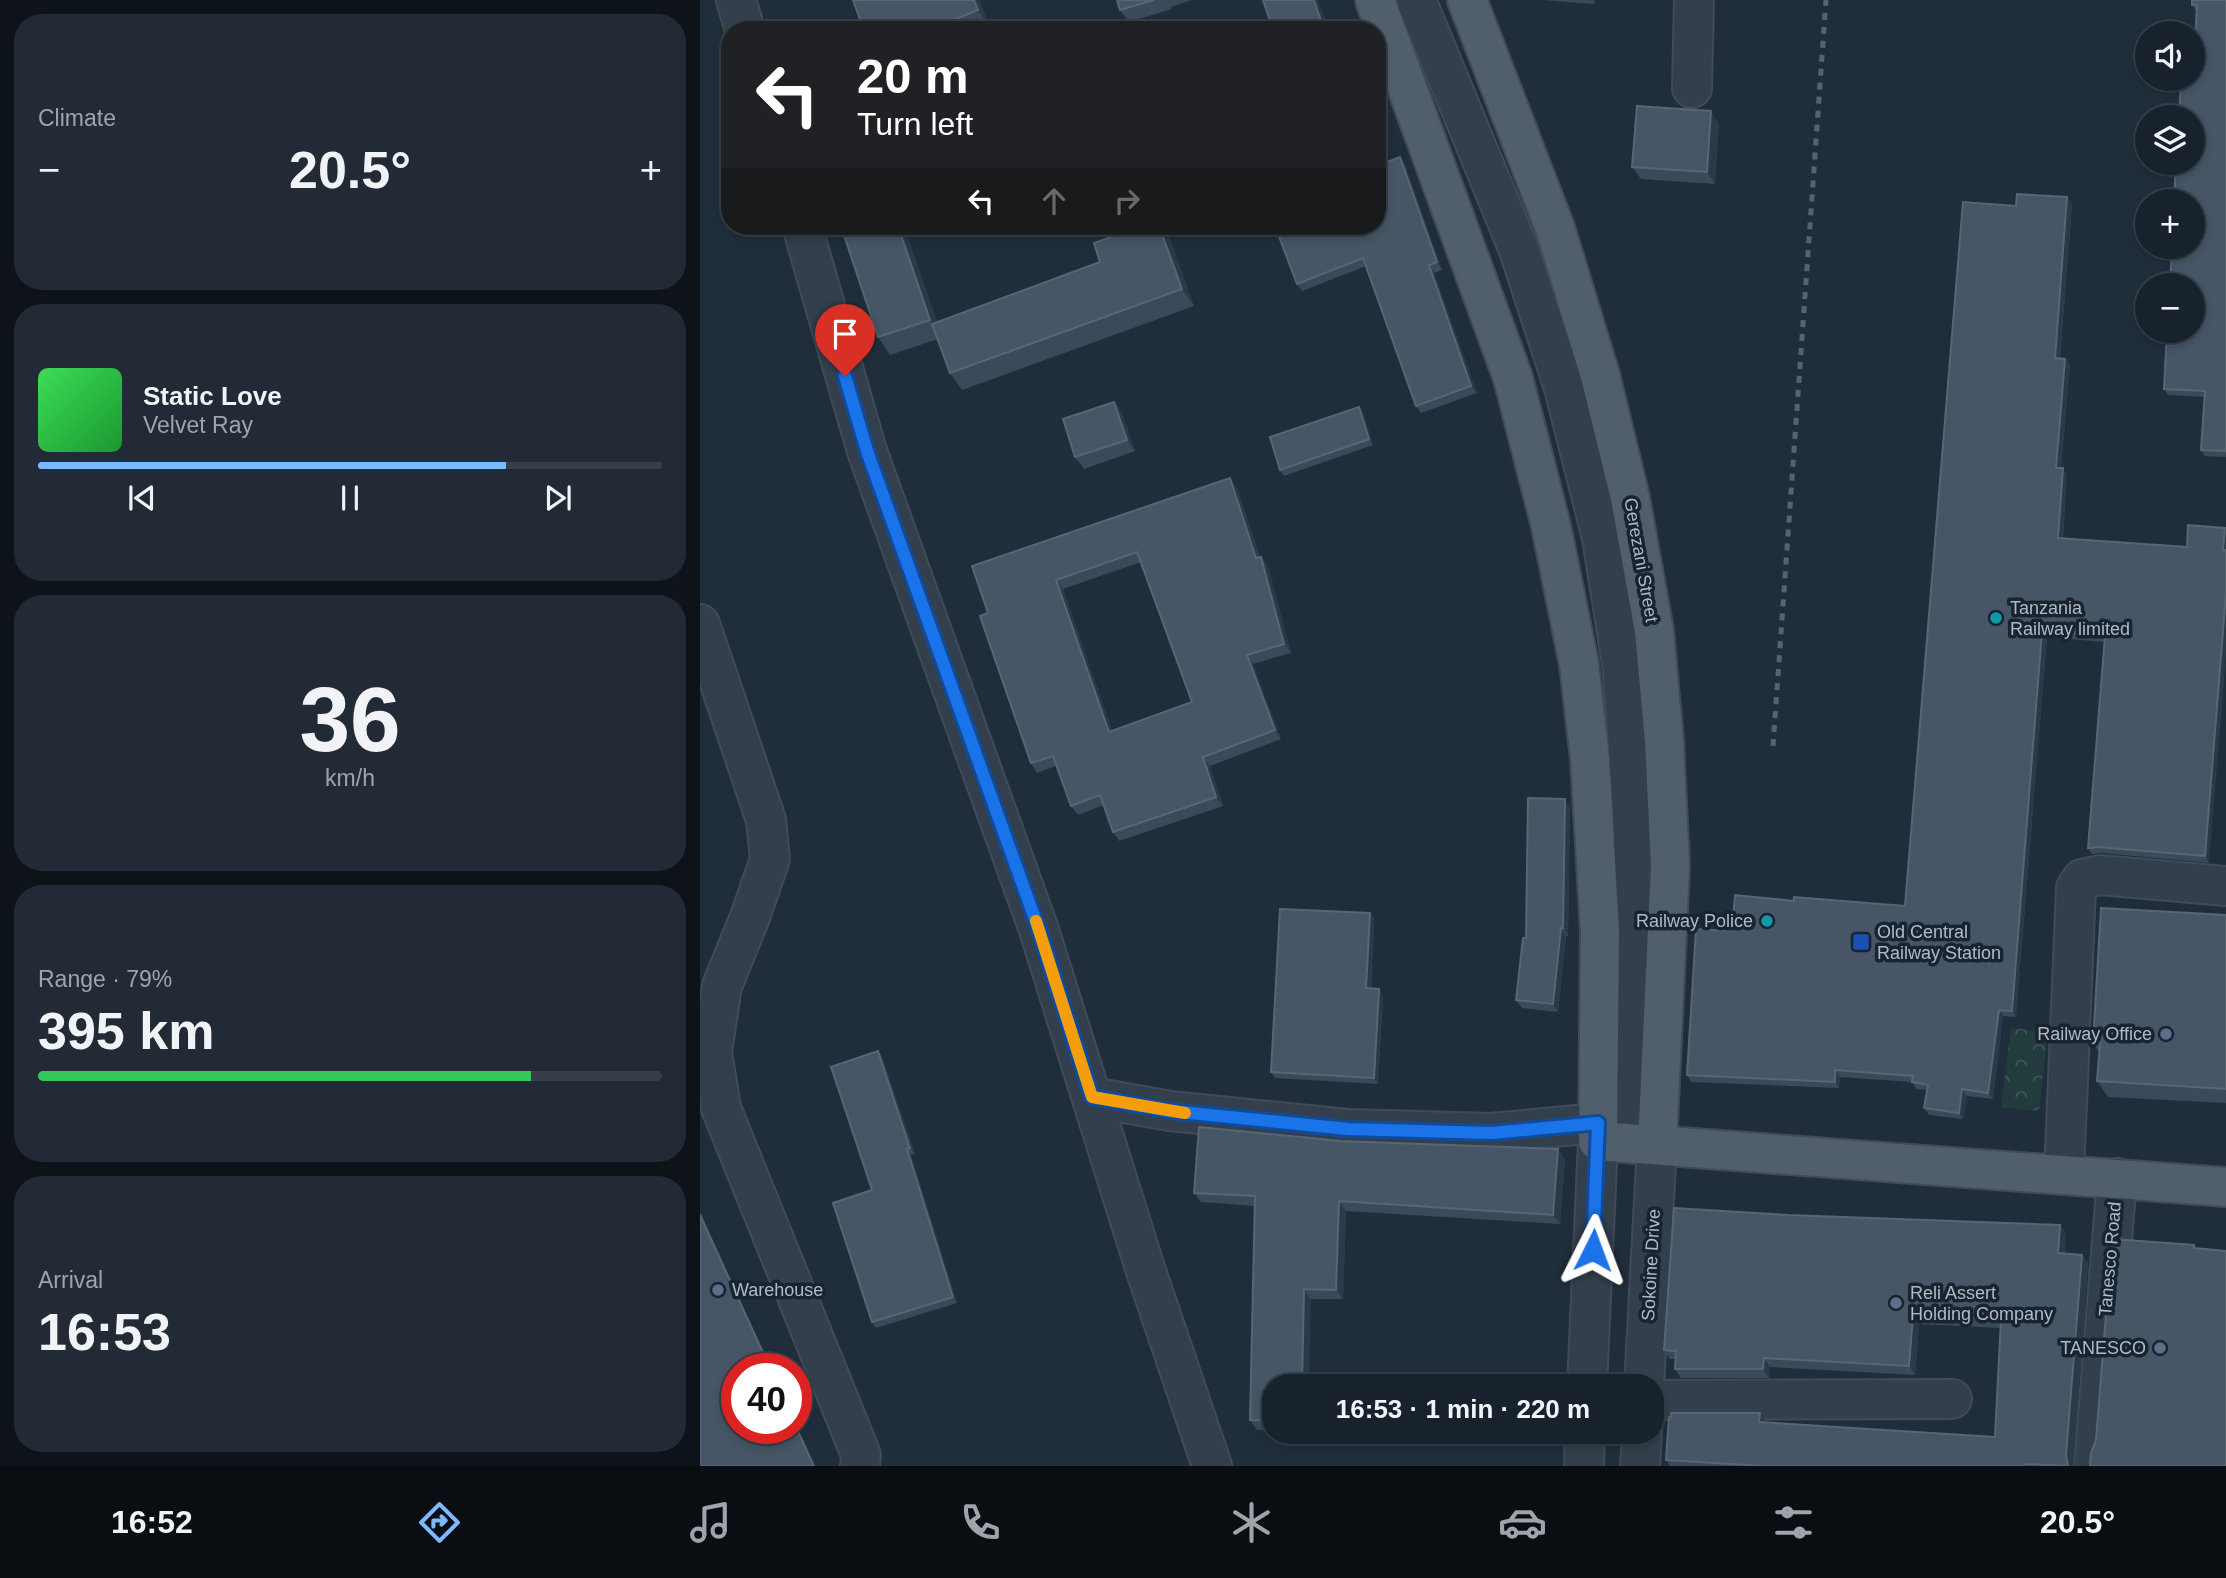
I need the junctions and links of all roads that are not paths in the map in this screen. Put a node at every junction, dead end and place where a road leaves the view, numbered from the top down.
1 (736, 0) edge
2 (1375, 0) edge
3 (1416, 0) edge
4 (1467, 0) edge
5 (1694, 0) edge
6 (742, 21) edge
7 (1383, 21) edge
8 (1386, 30) edge
9 (1692, 88) dead end
10 (805, 235) edge
11 (700, 624) edge
12 (2226, 886) edge
13 (1092, 1097) junction
14 (1621, 1138) junction
15 (2064, 1175) junction
16 (2117, 1178) junction
17 (2226, 1187) edge
18 (1589, 1374) edge
19 (1643, 1374) edge
20 (1952, 1399) dead end
21 (1664, 1400) edge
22 (1585, 1444) edge
23 (1641, 1444) edge
24 (860, 1466) edge
25 (1212, 1466) edge
26 (1584, 1466) edge
27 (1640, 1466) edge
28 (2094, 1466) edge

1 - 6 street
2 - 7 main road
3 - 14 street
4 - 14 main road, Gerezani Street
5 - 9 street
8 - 14 main road
10 - 13 street
11 - 24 street
12 - 15 street
13 - 14 street
13 - 25 street
14 - 15 main road
14 - 18 street
14 - 19 street, Sokoine Drive
15 - 16 main road
16 - 17 main road
16 - 28 street, Tanesco Road
20 - 21 street
22 - 26 street
23 - 27 street

